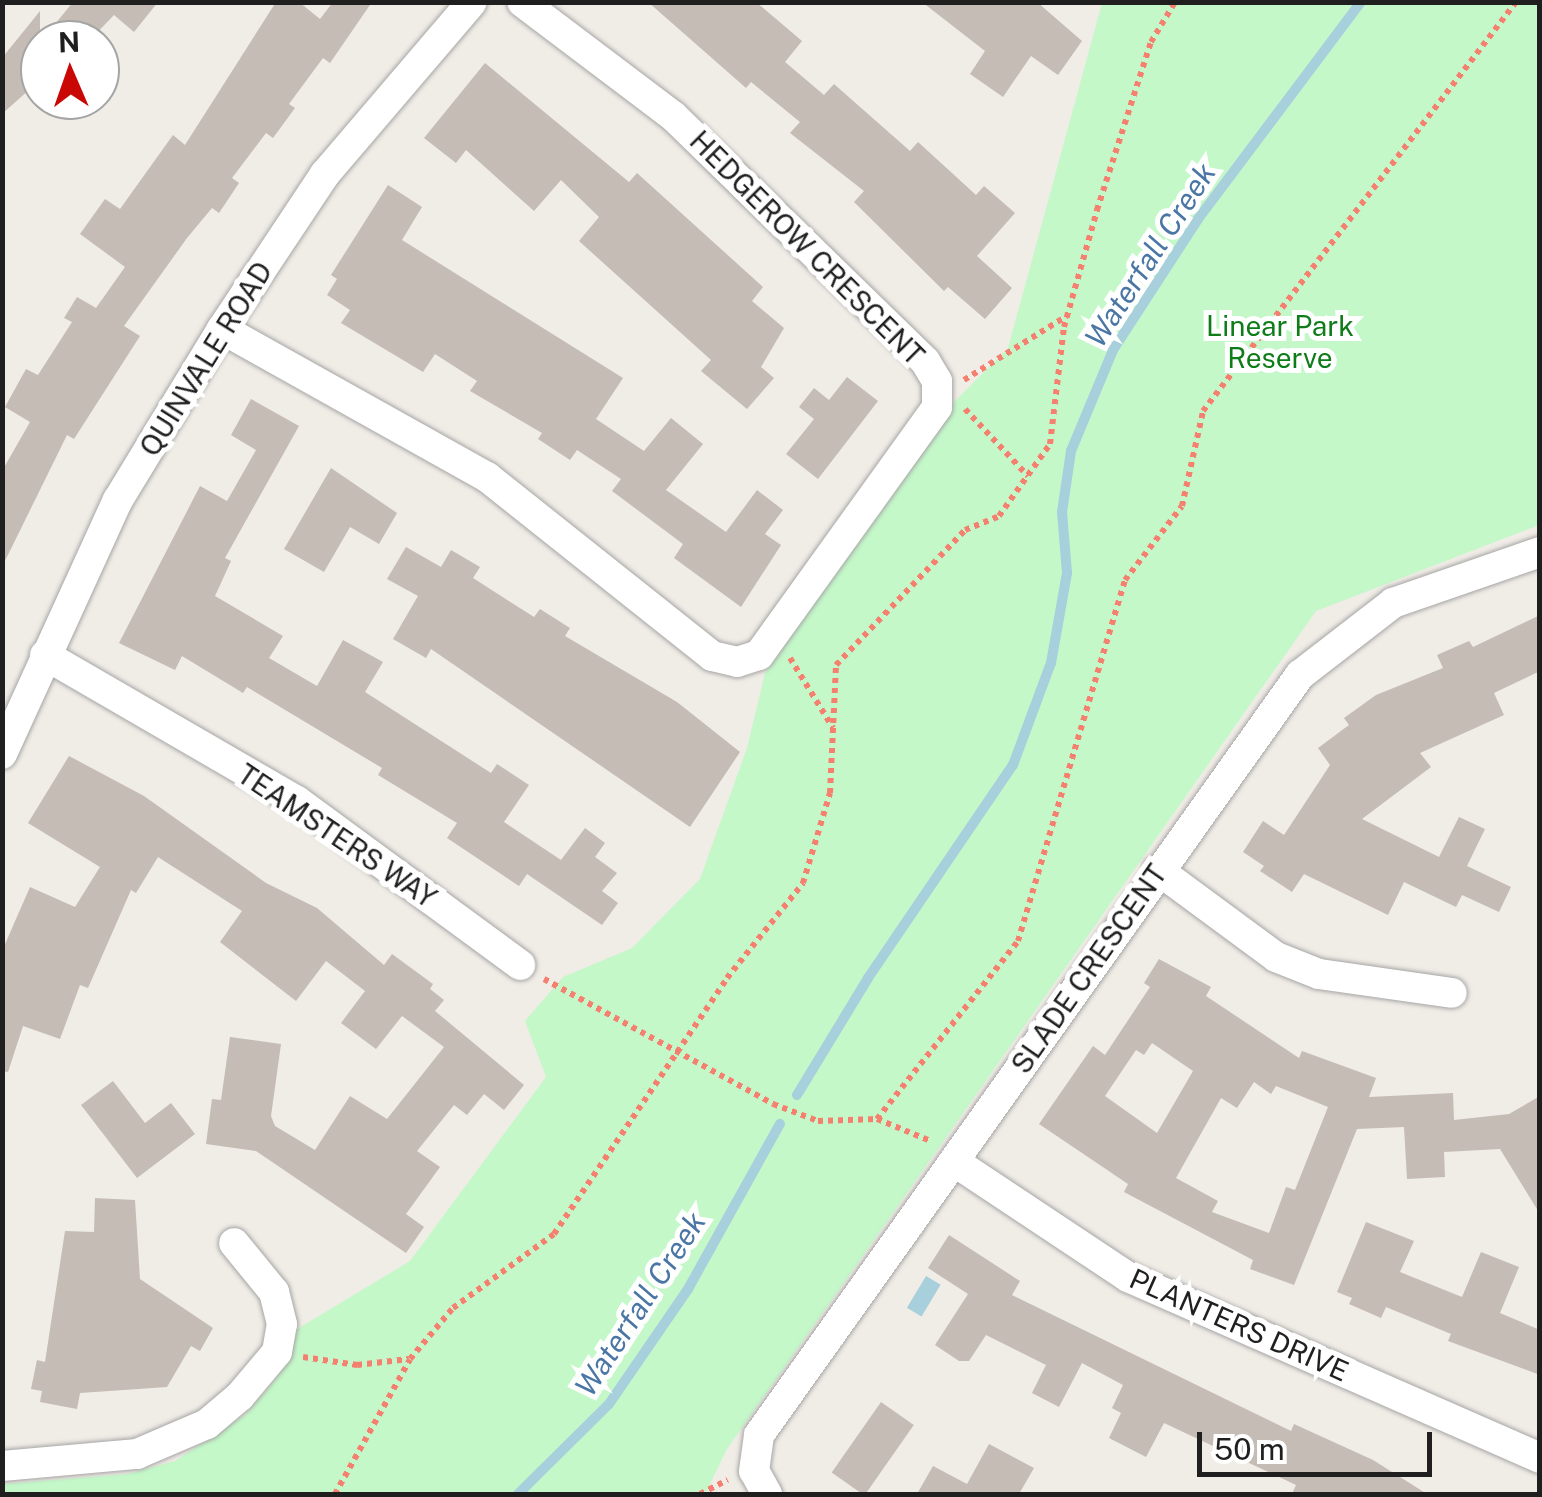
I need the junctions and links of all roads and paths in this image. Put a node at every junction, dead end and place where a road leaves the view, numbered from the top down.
1 (472, 2) edge
2 (522, 2) edge
3 (1175, 2) edge
4 (1516, 2) edge
5 (1067, 316) junction
6 (222, 329) junction
7 (937, 396) junction
8 (1028, 476) junction
9 (1540, 552) edge
10 (775, 633) junction
11 (46, 655) junction
12 (834, 730) junction
13 (2, 754) edge
14 (1158, 870) junction
15 (520, 965) joint
16 (1452, 994) dead end
17 (680, 1053) junction
18 (877, 1119) junction
19 (954, 1162) junction
20 (234, 1243) dead end
21 (277, 1352) junction
22 (410, 1359) junction
23 (1540, 1458) edge
24 (2, 1466) edge
25 (335, 1494) edge
26 (767, 1494) edge

1 - 6 street, QUINVALE ROAD
2 - 7 street, HEDGEROW CRESCENT
3 - 5 path
4 - 18 path
5 - 7 path
5 - 8 path
6 - 10 street, HEDGEROW CRESCENT
6 - 11 street, QUINVALE ROAD
7 - 8 path
7 - 10 street, HEDGEROW CRESCENT
8 - 12 path
9 - 14 street, SLADE CRESCENT
10 - 12 path
11 - 13 street, QUINVALE ROAD
11 - 15 street, TEAMSTERS WAY
12 - 17 path
14 - 16 street
14 - 19 street, SLADE CRESCENT
15 - 17 path
17 - 18 path
17 - 22 path
18 - 19 path
19 - 23 street, PLANTERS DRIVE
19 - 26 street, SLADE CRESCENT
20 - 21 street
21 - 22 path
21 - 24 street
22 - 25 path

